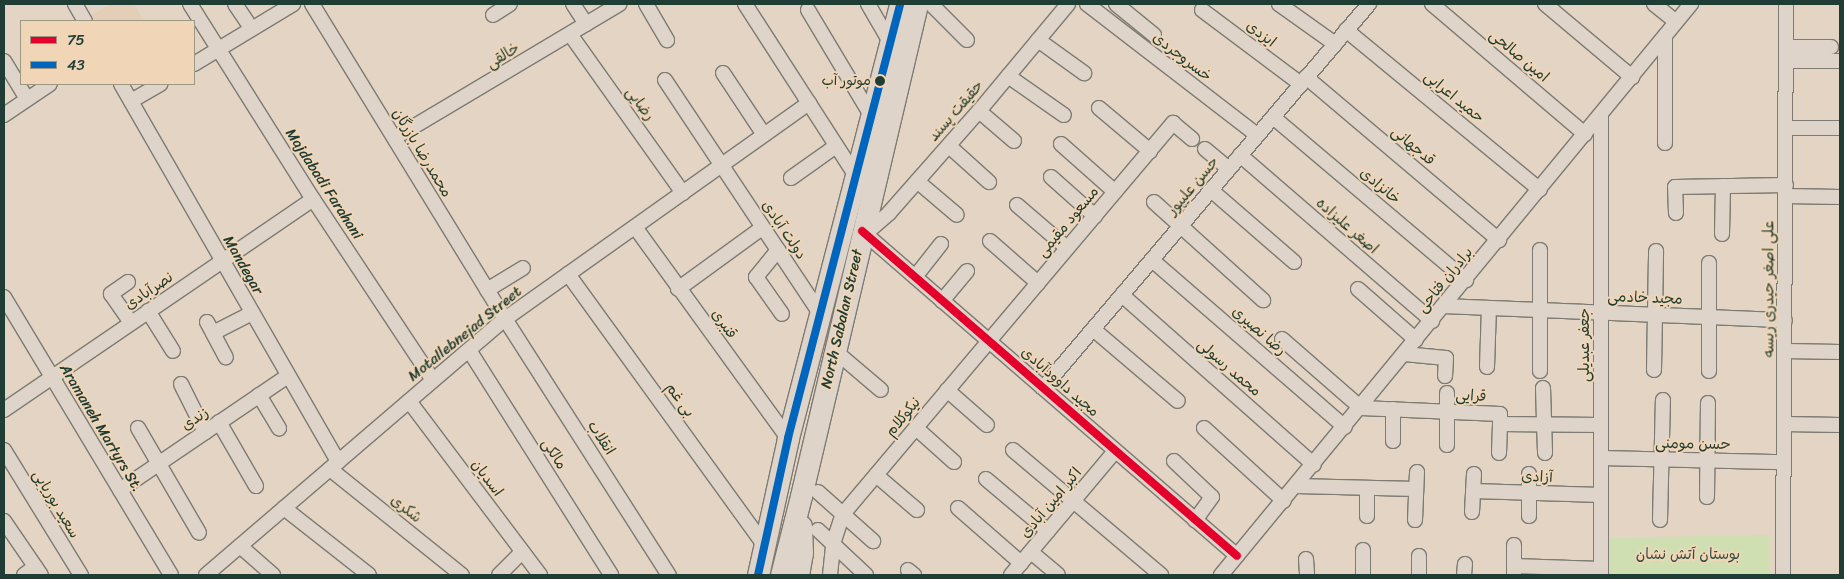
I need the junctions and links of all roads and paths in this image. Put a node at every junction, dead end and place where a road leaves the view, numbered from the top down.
1 (75, 4) edge
2 (190, 4) edge
3 (235, 4) edge
4 (293, 4) edge
5 (312, 4) edge
6 (510, 4) edge
7 (573, 4) edge
8 (619, 4) edge
9 (646, 4) edge
10 (868, 4) edge
11 (900, 4) edge
12 (925, 4) edge
13 (1087, 4) edge
14 (1116, 4) edge
15 (1279, 4) edge
16 (1432, 4) edge
17 (1545, 4) edge
18 (1654, 4) edge
19 (1691, 4) edge
20 (1786, 4) edge
21 (747, 5) edge
22 (1365, 5) edge
23 (1061, 6) edge
24 (808, 10) dead end
25 (1202, 10) dead end
26 (493, 15) dead end
27 (84, 20) edge
28 (247, 22) dead end
29 (1676, 22) junction
30 (586, 24) junction
31 (1346, 30) junction
32 (570, 34) junction
33 (1154, 35) dead end
34 (1665, 36) junction
35 (667, 40) dead end
36 (967, 40) dead end
37 (1038, 40) junction
38 (890, 42) junction
39 (1335, 44) junction
40 (1831, 47) dead end
41 (219, 49) junction
42 (1787, 54) junction
43 (4, 61) edge
44 (1840, 62) edge
45 (195, 63) edge
46 (723, 73) dead end
47 (1084, 73) dead end
48 (1008, 76) junction
49 (1632, 77) junction
50 (665, 80) dead end
51 (1304, 81) junction
52 (48, 85) edge
53 (122, 85) edge
54 (159, 85) edge
55 (26, 100) junction
56 (131, 101) junction
57 (809, 103) junction
58 (1099, 108) dead end
59 (979, 111) junction
60 (4, 115) edge
61 (1064, 115) dead end
62 (1601, 115) junction
63 (872, 117) junction
64 (1273, 117) junction
65 (1787, 128) junction
66 (1840, 128) edge
67 (403, 134) dead end
68 (1585, 134) junction
69 (764, 135) junction
70 (1257, 135) junction
71 (1192, 139) dead end
72 (1014, 141) dead end
73 (1665, 143) dead end
74 (1061, 144) dead end
75 (836, 146) junction
76 (948, 146) junction
77 (1205, 149) dead end
78 (1150, 151) junction
79 (1240, 155) junction
80 (721, 166) junction
81 (1229, 168) junction
82 (1051, 177) dead end
83 (791, 178) dead end
84 (864, 180) junction
85 (917, 181) junction
86 (989, 182) dead end
87 (1723, 186) junction
88 (1211, 190) junction
89 (1540, 190) junction
90 (1786, 191) junction
91 (683, 192) junction
92 (1115, 192) junction
93 (1840, 197) edge
94 (313, 199) junction
95 (1154, 202) dead end
96 (1017, 205) dead end
97 (1676, 213) dead end
98 (957, 215) dead end
99 (1095, 216) junction
100 (1181, 225) junction
101 (635, 227) junction
102 (762, 228) junction
103 (862, 231) junction
104 (1722, 234) dead end
105 (1499, 240) junction
106 (990, 241) dead end
107 (941, 244) dead end
108 (1067, 248) junction
109 (778, 250) junction
110 (1540, 250) dead end
111 (1656, 251) dead end
112 (1152, 260) junction
113 (222, 261) junction
114 (1294, 262) dead end
115 (1709, 263) dead end
116 (523, 268) dead end
117 (967, 271) dead end
118 (568, 274) junction
119 (915, 277) junction
120 (1466, 280) junction
121 (128, 282) dead end
122 (1038, 283) junction
123 (678, 289) junction
124 (1358, 289) dead end
125 (487, 290) junction
126 (1122, 295) junction
127 (4, 297) edge
128 (1263, 300) dead end
129 (942, 301) junction
130 (1444, 306) junction
131 (1489, 308) junction
132 (1540, 310) junction
133 (148, 311) junction
134 (1601, 312) junction
135 (252, 313) junction
136 (820, 313) junction
137 (782, 314) dead end
138 (1655, 314) junction
139 (1709, 316) junction
140 (505, 318) junction
141 (1785, 320) junction
142 (1432, 322) junction
143 (131, 323) junction
144 (1093, 329) junction
145 (1282, 339) dead end
146 (1416, 340) junction
147 (988, 341) junction
148 (173, 350) dead end
149 (469, 350) junction
150 (835, 351) junction
151 (1785, 351) junction
152 (1840, 352) edge
153 (1404, 354) junction
154 (226, 357) dead end
155 (1487, 367) dead end
156 (1654, 370) dead end
157 (1540, 371) dead end
158 (1709, 371) dead end
159 (288, 376) junction
160 (1445, 376) dead end
161 (52, 377) junction
162 (433, 380) junction
163 (181, 384) dead end
164 (1043, 388) junction
165 (1543, 388) dead end
166 (881, 390) dead end
167 (948, 390) junction
168 (1447, 393) dead end
169 (259, 395) junction
170 (1662, 400) dead end
171 (409, 401) junction
172 (1178, 401) dead end
173 (1708, 402) dead end
174 (1361, 408) junction
175 (1393, 409) junction
176 (4, 410) edge
177 (1447, 412) junction
178 (220, 422) junction
179 (1500, 424) junction
180 (1544, 424) junction
181 (1784, 424) junction
182 (986, 425) dead end
183 (1601, 425) junction
184 (1840, 425) edge
185 (1345, 427) junction
186 (138, 428) dead end
187 (279, 428) dead end
188 (916, 428) junction
189 (1204, 428) dead end
190 (205, 432) junction
191 (788, 438) junction
192 (1393, 441) dead end
193 (1447, 445) dead end
194 (4, 450) edge
195 (1013, 450) dead end
196 (1115, 451) junction
197 (1499, 453) dead end
198 (1545, 453) dead end
199 (1601, 458) junction
200 (1661, 460) junction
201 (1174, 461) dead end
202 (1707, 461) junction
203 (954, 462) dead end
204 (1784, 462) junction
205 (159, 463) junction
206 (334, 465) junction
207 (1314, 465) junction
208 (1417, 472) dead end
209 (1474, 474) dead end
210 (1529, 474) dead end
211 (876, 475) junction
212 (986, 478) dead end
213 (256, 486) dead end
214 (1296, 486) junction
215 (1367, 488) junction
216 (120, 490) junction
217 (1416, 490) junction
218 (1473, 491) junction
219 (1529, 493) junction
220 (810, 494) junction
221 (1601, 495) junction
222 (1707, 497) dead end
223 (1074, 500) junction
224 (1284, 501) junction
225 (284, 508) junction
226 (958, 508) dead end
227 (917, 510) dead end
228 (1472, 512) dead end
229 (843, 514) junction
230 (1367, 516) dead end
231 (1529, 516) dead end
232 (1194, 520) junction
233 (1415, 520) dead end
234 (1660, 520) dead end
235 (4, 521) edge
236 (818, 530) dead end
237 (1048, 531) junction
238 (199, 533) dead end
239 (874, 541) dead end
240 (833, 544) junction
241 (240, 546) junction
242 (765, 546) junction
243 (1514, 546) dead end
244 (1363, 550) dead end
245 (522, 552) junction
246 (1031, 552) junction
247 (802, 553) junction
248 (1237, 556) junction
249 (1419, 556) dead end
250 (1306, 559) dead end
251 (1021, 563) junction
252 (1514, 570) edge
253 (1601, 572) edge
254 (33, 573) edge
255 (81, 575) edge
256 (171, 575) edge
257 (206, 575) edge
258 (274, 575) edge
259 (369, 575) edge
260 (462, 575) edge
261 (499, 575) edge
262 (540, 575) edge
263 (611, 575) edge
264 (669, 575) edge
265 (758, 575) edge
266 (781, 575) edge
267 (798, 575) edge
268 (805, 575) edge
269 (830, 575) edge
270 (866, 575) edge
271 (1011, 575) edge
272 (1058, 575) edge
273 (1161, 575) edge
274 (1221, 575) edge
275 (1306, 575) edge
276 (1363, 575) edge
277 (1419, 575) edge
278 (1783, 575) edge

1 - 27 street
2 - 41 street, Majdabadi Farahani
3 - 28 street
4 - 41 street
5 - 125 street, محمدرضا بازرگان
6 - 26 street
7 - 30 street
8 - 30 street, خالقی
9 - 35 street
10 - 38 street
11 - 38 main road, North Sabalan Street
12 - 36 street
12 - 84 main road, North Sabalan Street
13 - 70 street, خسروجردی
14 - 33 street
15 - 39 street
16 - 68 street, امین صالحی
17 - 49 street
18 - 29 street
19 - 29 street, برادران فتاحی
20 - 42 street, علی اصغر حیدری ریسه
21 - 57 street
22 - 31 street, حسن علیپور
23 - 37 street, حقیقت پسند
24 - 63 street
25 - 51 street, ایزدی
29 - 34 street, برادران فتاحی
30 - 32 street, خالقی
31 - 39 street, حسن علیپور
31 - 89 street, حمید اعرابی
32 - 67 street, خالقی
32 - 91 street, رضایی
34 - 49 street, برادران فتاحی
34 - 73 street
37 - 47 street
37 - 48 street, حقیقت پسند
38 - 63 main road, North Sabalan Street
39 - 51 street, حسن علیپور
40 - 42 street
41 - 45 street
41 - 94 street, Majdabadi Farahani
42 - 44 street
42 - 65 street, علی اصغر حیدری ریسه
43 - 55 street
46 - 69 street
48 - 59 street, حقیقت پسند
48 - 61 street
49 - 62 street, برادران فتاحی
50 - 80 street, دولت آبادی
51 - 64 street, حسن علیپور
51 - 105 street, قدجهانی
52 - 55 street
53 - 56 street, Mandegar
54 - 56 street
55 - 60 street
56 - 113 street, Mandegar
57 - 69 street, Motallebnejad Street
57 - 75 street
58 - 78 street
59 - 72 street
59 - 76 street, حقیقت پسند
62 - 68 street, برادران فتاحی
62 - 134 street, جعفر عبدیلی
63 - 84 main road, North Sabalan Street
64 - 70 street, حسن علیپور
64 - 120 street, خانزادی
65 - 66 street
65 - 90 street, علی اصغر حیدری ریسه
68 - 89 street, برادران فتاحی
69 - 80 street, Motallebnejad Street
70 - 79 street, حسن علیپور
71 - 78 street, مسعود مقیمی
74 - 92 street
75 - 83 street
75 - 84 street
76 - 85 street, حقیقت پسند
76 - 86 street
77 - 81 street
78 - 92 street, مسعود مقیمی
79 - 81 street, حسن علیپور
79 - 142 street, اصغر علیزاده
80 - 91 street, Motallebnejad Street
80 - 102 street, دولت آبادی
81 - 88 street, حسن علیپور
82 - 99 street
84 - 103 main road, North Sabalan Street
84 - 136 main road, North Sabalan Street
85 - 98 street
85 - 103 street, حقیقت پسند
87 - 90 street
87 - 97 street
87 - 104 street
88 - 100 street, حسن علیپور
88 - 114 street
89 - 105 street, برادران فتاحی
90 - 93 street
90 - 141 street, علی اصغر حیدری ریسه
91 - 101 street, Motallebnejad Street
92 - 99 street, مسعود مقیمی
94 - 113 street, نصرآبادی
94 - 162 street, Majdabadi Farahani
95 - 100 street
96 - 108 street
99 - 108 street, مسعود مقیمی
100 - 112 street, حسن علیپور
100 - 128 street
101 - 118 street, Motallebnejad Street
101 - 123 street, قنبری
102 - 109 street, دولت آبادی
102 - 123 street
103 - 119 street, مجید داوودآبادی
103 - 150 main road, North Sabalan Street
105 - 120 street, برادران فتاحی
106 - 122 street
107 - 119 street
108 - 122 street, مسعود مقیمی
109 - 136 street, دولت آبادی
109 - 137 street
110 - 132 street
111 - 138 street
112 - 126 street, حسن علیپور
112 - 185 street, رضا نصیری
113 - 133 street, نصرآبادی
113 - 135 street, Mandegar
115 - 139 street
116 - 125 street
117 - 129 street
118 - 140 street, Motallebnejad Street
118 - 242 street, بی غم
119 - 129 street, مجید داوودآبادی
120 - 130 street, برادران فتاحی
121 - 143 street
122 - 147 street, مسعود مقیمی
123 - 191 street, قنبری
124 - 146 street
125 - 140 street, محمدرضا بازرگان
126 - 144 street, حسن علیپور
126 - 207 street, محمد رسولی
127 - 161 street, Aramaneh Martyrs St.
129 - 147 street, مجید داوودآبادی
130 - 131 street, مجید خادمی
130 - 142 street, برادران فتاحی
131 - 132 street, مجید خادمی
131 - 155 street
132 - 134 street, مجید خادمی
132 - 157 street
133 - 143 street, نصرآبادی
133 - 148 street
134 - 138 street, مجید خادمی
134 - 183 street, جعفر عبدیلی
135 - 154 street
135 - 159 street, Mandegar
136 - 191 main road, North Sabalan Street
138 - 139 street, مجید خادمی
138 - 156 street
139 - 141 street, مجید خادمی
139 - 158 street
140 - 149 street, Motallebnejad Street
140 - 264 street, انقلاب
141 - 151 street, علی اصغر حیدری ریسه
142 - 146 street, برادران فتاحی
143 - 161 street, نصرآبادی
144 - 164 street, حسن علیپور
144 - 172 street
145 - 174 street
146 - 153 street, برادران فتاحی
147 - 164 street, مجید داوودآبادی
147 - 167 street, نیکوکلام
149 - 162 street, Motallebnejad Street
149 - 263 street, مالکی
150 - 166 street
150 - 220 main road, North Sabalan Street
151 - 152 street
151 - 181 street, علی اصغر حیدری ریسه
153 - 160 street
153 - 174 street, برادران فتاحی
159 - 169 street, زندی
159 - 206 street, Mandegar
161 - 176 street, نصرآبادی
161 - 216 street, Aramaneh Martyrs St.
162 - 171 street, Motallebnejad Street
163 - 190 street
164 - 196 street, مجید داوودآبادی
165 - 180 street
167 - 182 street
167 - 188 street, نیکوکلام
168 - 177 street
169 - 178 street, زندی
169 - 187 street
170 - 200 street
171 - 206 street, Motallebnejad Street
171 - 245 street, اسدیان
173 - 202 street
174 - 175 street, قرایی
174 - 185 street, برادران فتاحی
175 - 177 street, قرایی
175 - 192 street
177 - 179 street, قرایی
177 - 193 street
178 - 190 street, زندی
178 - 213 street
179 - 180 street
179 - 197 street
180 - 183 street
180 - 198 street
181 - 184 street
181 - 204 street, علی اصغر حیدری ریسه
183 - 199 street, جعفر عبدیلی
185 - 207 street, برادران فتاحی
186 - 205 street
188 - 203 street
188 - 211 street, نیکوکلام
189 - 224 street
190 - 205 street, زندی
191 - 242 main road, North Sabalan Street
194 - 255 street, سعید بوریایی
195 - 223 street
196 - 223 street, اکبر امین آبادی
196 - 232 street, مجید داوودآبادی
199 - 200 street, حسن مومنی
199 - 221 street, جعفر عبدیلی
200 - 202 street, حسن مومنی
200 - 234 street
201 - 232 street
202 - 204 street, حسن مومنی
202 - 222 street
204 - 278 street, علی اصغر حیدری ریسه
205 - 216 street, زندی
205 - 238 street
206 - 225 street, Motallebnejad Street
206 - 260 street, شکری
207 - 214 street, برادران فتاحی
208 - 217 street
209 - 218 street
210 - 219 street
211 - 227 street
211 - 229 street, نیکوکلام
212 - 237 street
214 - 215 street
214 - 224 street, برادران فتاحی
215 - 217 street
215 - 230 street
216 - 256 street, Aramaneh Martyrs St.
217 - 233 street
218 - 219 street, آزادی
218 - 228 street
219 - 221 street, آزادی
219 - 231 street
220 - 229 street
220 - 247 main road
220 - 266 main road, North Sabalan Street
221 - 253 street, جعفر عبدیلی
223 - 237 street, اکبر امین آبادی
223 - 273 street
224 - 248 street, برادران فتاحی
225 - 241 street, Motallebnejad Street
225 - 259 street
226 - 251 street
229 - 239 street
229 - 240 street
232 - 248 street, مجید داوودآبادی
235 - 254 street
236 - 240 street
237 - 246 street, اکبر امین آبادی
240 - 269 street
240 - 270 street
241 - 257 street, Motallebnejad Street
241 - 258 street
242 - 265 main road, North Sabalan Street
243 - 252 street
244 - 276 street
245 - 261 street
245 - 262 street, اسدیان
246 - 251 street, اکبر امین آبادی
246 - 272 street
247 - 267 main road
247 - 268 main road
248 - 274 street, برادران فتاحی
249 - 277 street
250 - 275 street
251 - 271 street, اکبر امین آبادی
252 - 253 street

